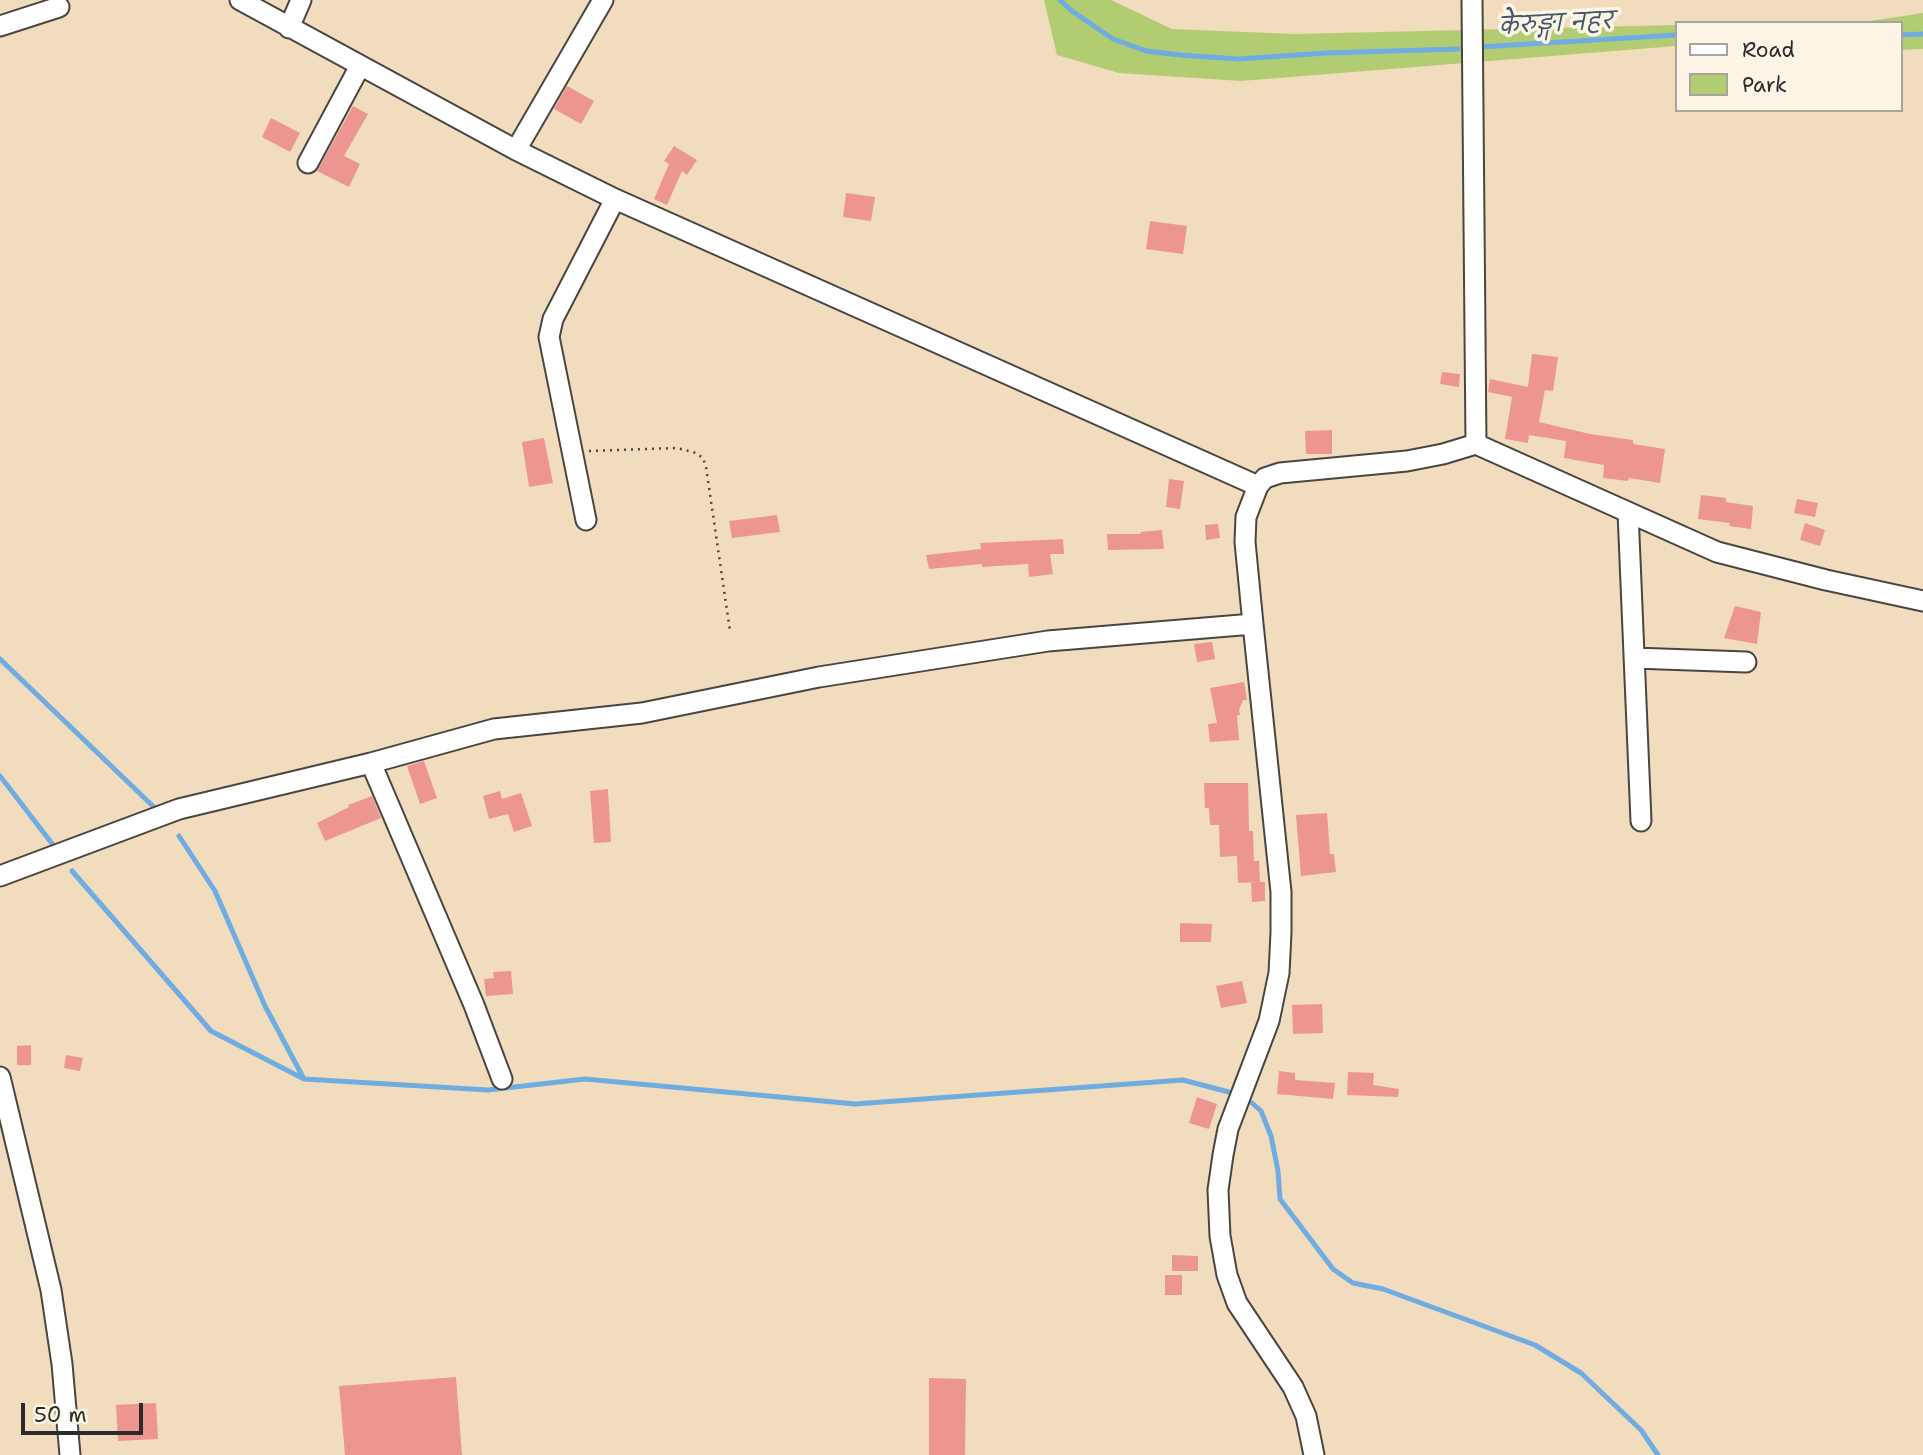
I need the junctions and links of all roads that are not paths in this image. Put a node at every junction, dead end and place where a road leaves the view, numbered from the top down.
1 (240, 0) edge
2 (301, 0) edge
3 (603, 0) edge
4 (1472, 0) edge
5 (59, 7) dead end
6 (0, 26) edge
7 (289, 28) junction
8 (360, 66) junction
9 (516, 150) junction
10 (308, 163) dead end
11 (615, 199) junction
12 (1476, 444) junction
13 (1258, 486) junction
14 (1628, 512) junction
15 (586, 520) dead end
16 (1923, 600) edge
17 (1253, 624) junction
18 (1634, 657) junction
19 (1746, 662) dead end
20 (371, 763) junction
21 (1641, 821) dead end
22 (0, 876) edge
23 (0, 1077) edge
24 (502, 1079) dead end
25 (70, 1455) edge
26 (1314, 1455) edge

1 - 7 street
2 - 7 street
3 - 9 street
4 - 12 street
5 - 6 street
7 - 8 street
8 - 9 street
8 - 10 street
9 - 11 street
11 - 13 street
11 - 15 street
12 - 13 street
12 - 14 street
13 - 17 street
14 - 16 street
14 - 18 street
17 - 20 street
17 - 26 street
18 - 19 street
18 - 21 street
20 - 22 street
20 - 24 street
23 - 25 street

